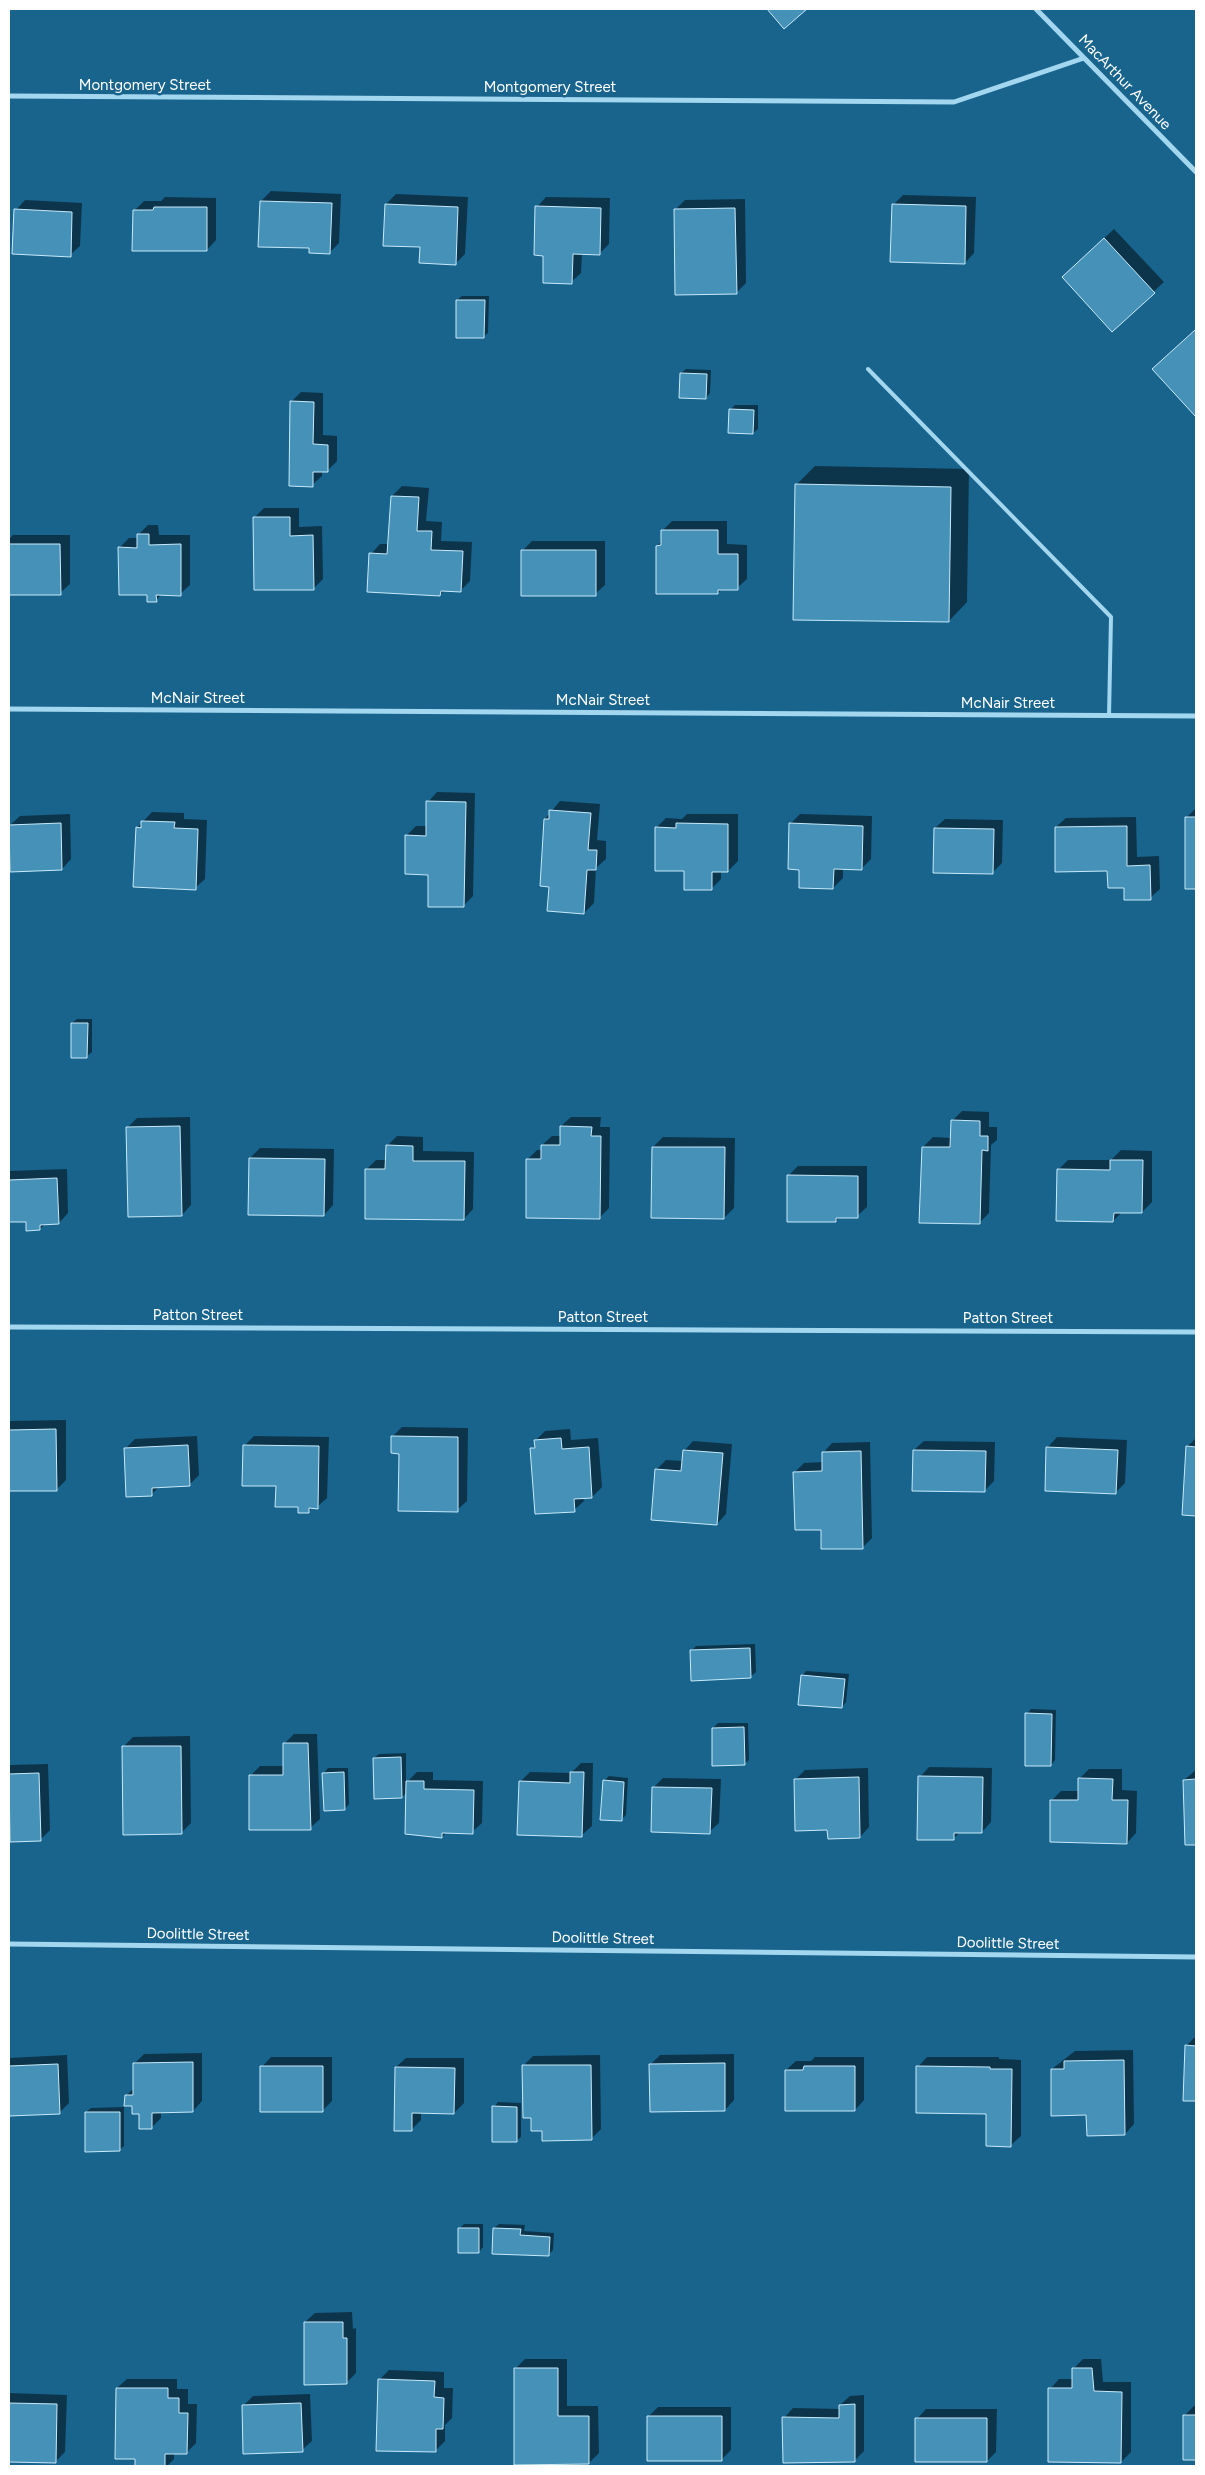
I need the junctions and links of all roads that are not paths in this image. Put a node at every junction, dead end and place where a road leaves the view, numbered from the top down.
1 (1036, 9) edge
2 (1084, 58) junction
3 (9, 96) edge
4 (1196, 172) edge
5 (868, 369) dead end
6 (9, 709) edge
7 (1109, 716) junction
8 (1196, 716) edge
9 (9, 1327) edge
10 (1196, 1332) edge
11 (9, 1944) edge
12 (1196, 1958) edge

1 - 2 street, MacArthur Avenue
2 - 3 street, Montgomery Street
2 - 4 street, MacArthur Avenue
5 - 7 lane
6 - 7 street, McNair Street
7 - 8 street, McNair Street
9 - 10 street, Patton Street
11 - 12 street, Doolittle Street

